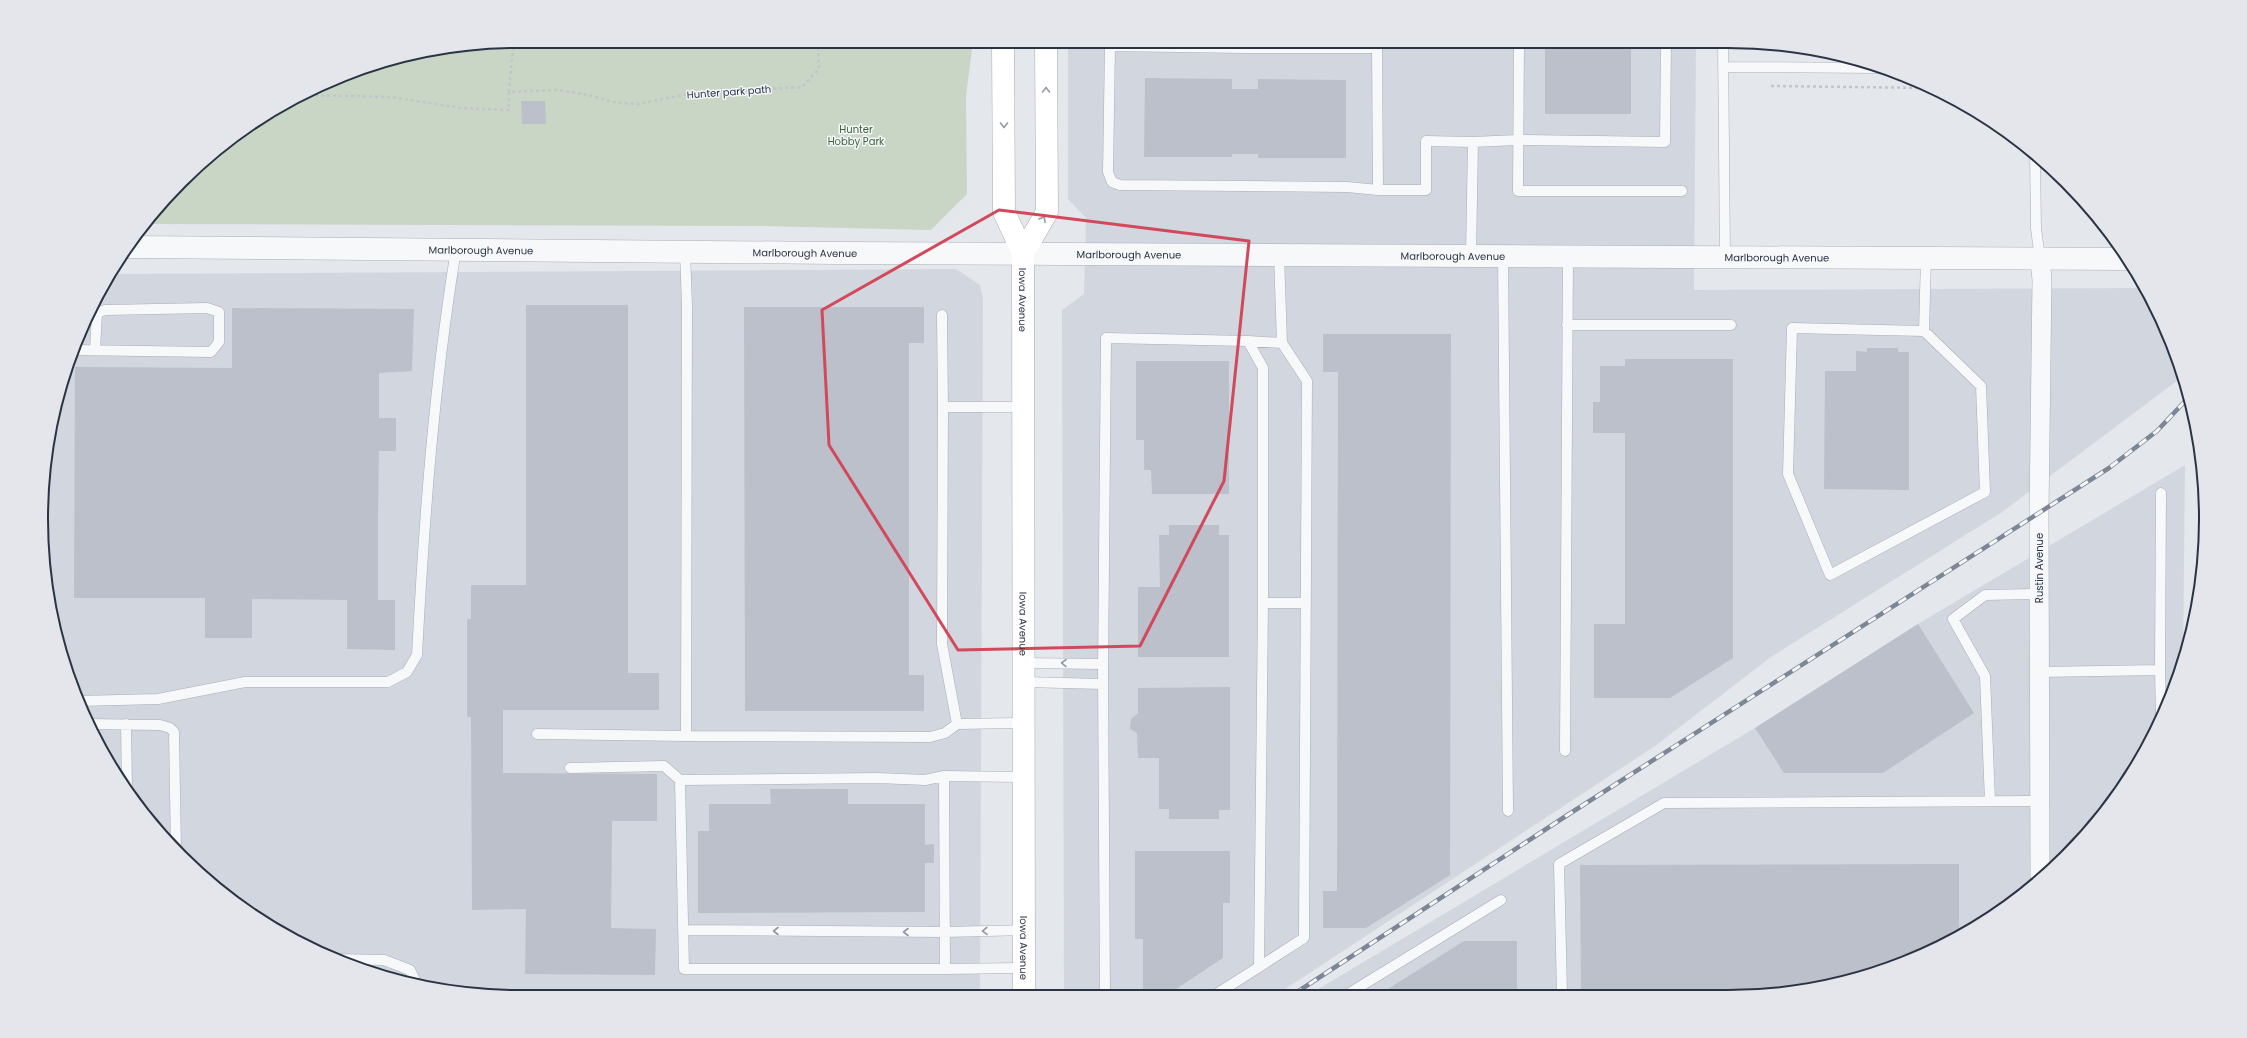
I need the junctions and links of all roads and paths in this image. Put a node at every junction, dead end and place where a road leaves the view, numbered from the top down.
1 (514, 48) edge
2 (818, 48) edge
3 (1003, 48) edge
4 (1046, 48) edge
5 (1110, 48) edge
6 (1377, 48) edge
7 (1519, 48) edge
8 (1666, 48) edge
9 (1723, 48) edge
10 (1723, 67) junction
11 (1863, 68) edge
12 (1771, 86) dead end
13 (1916, 88) edge
14 (509, 92) junction
15 (315, 95) edge
16 (1517, 140) junction
17 (1473, 142) junction
18 (2035, 162) edge
19 (1378, 190) junction
20 (1682, 191) dead end
21 (134, 247) edge
22 (456, 250) junction
23 (685, 252) junction
24 (1023, 253) junction
25 (1280, 255) junction
26 (1471, 255) junction
27 (1503, 255) junction
28 (1568, 255) junction
29 (1725, 257) junction
30 (1926, 258) junction
31 (2040, 259) junction
32 (2121, 259) edge
33 (942, 315) dead end
34 (1567, 325) junction
35 (1731, 325) dead end
36 (1924, 331) junction
37 (1248, 341) junction
38 (1282, 343) junction
39 (80, 350) edge
40 (96, 350) junction
41 (942, 407) junction
42 (1023, 407) junction
43 (2161, 493) dead end
44 (2040, 594) junction
45 (1263, 603) junction
46 (1306, 603) junction
47 (1103, 664) junction
48 (2160, 670) junction
49 (1024, 672) junction
50 (2040, 672) junction
51 (1103, 684) junction
52 (86, 704) edge
53 (2161, 704) edge
54 (1024, 722) junction
55 (96, 724) edge
56 (126, 724) junction
57 (957, 724) junction
58 (537, 734) dead end
59 (686, 736) junction
60 (1565, 750) dead end
61 (570, 768) dead end
62 (944, 776) junction
63 (1024, 777) junction
64 (126, 779) edge
65 (680, 780) junction
66 (1990, 801) junction
67 (2040, 801) junction
68 (1508, 811) dead end
69 (176, 841) edge
70 (2040, 872) edge
71 (1501, 900) dead end
72 (683, 930) junction
73 (1024, 930) junction
74 (945, 932) junction
75 (355, 960) edge
76 (1259, 967) junction
77 (1024, 968) junction
78 (945, 969) junction
79 (414, 978) edge
80 (1024, 990) edge
81 (1105, 990) edge
82 (1223, 990) edge
83 (1355, 990) edge
84 (1562, 990) edge

1 - 14 path
2 - 14 path, Hunter park path
3 -> 24 main road, Iowa Avenue
24 -> 4 main road
5 - 19 lane
6 - 19 lane
7 - 16 lane
8 - 16 lane
9 - 10 lane
10 - 11 lane
10 - 29 lane
12 - 13 path
14 - 15 path
16 - 17 lane
16 - 20 lane
17 - 19 lane
17 - 26 lane
18 - 31 lane
21 - 22 street, Marlborough Avenue
22 - 23 street, Marlborough Avenue
22 - 52 lane
23 - 24 street, Marlborough Avenue
23 - 59 lane
24 - 25 street, Marlborough Avenue
24 - 42 main road, Iowa Avenue
25 - 26 street, Marlborough Avenue
25 - 38 lane
26 - 27 street, Marlborough Avenue
27 - 28 street, Marlborough Avenue
27 - 68 lane
28 - 29 street, Marlborough Avenue
28 - 34 lane
29 - 30 street, Marlborough Avenue
30 - 31 street, Marlborough Avenue
30 - 36 lane
31 - 32 street, Marlborough Avenue
31 - 44 street, Rustin Avenue
33 - 41 lane
34 - 35 lane
34 - 60 lane
36 - 36 lane
37 - 38 lane
37 - 45 lane
37 - 47 lane
38 - 46 lane
39 - 40 lane
40 - 40 lane
41 - 42 lane
41 - 57 lane
42 - 49 main road, Iowa Avenue
43 - 48 lane
44 - 50 street, Rustin Avenue
44 - 66 lane
45 - 46 lane
45 - 76 lane
46 - 76 lane
47 -> 49 lane
47 - 51 lane
48 - 50 lane
48 - 53 lane
49 - 51 lane
49 - 54 main road, Iowa Avenue
50 - 67 street, Rustin Avenue
51 - 81 lane
54 - 57 lane
54 - 63 main road, Iowa Avenue
55 - 56 lane
56 - 64 lane
56 - 69 lane
57 - 59 lane
58 - 59 lane
61 - 65 lane
62 - 63 lane
62 - 65 lane
62 - 74 lane
63 - 73 main road, Iowa Avenue
65 - 72 lane
66 - 67 lane
66 - 84 lane
67 - 70 street, Rustin Avenue
71 - 83 lane
74 -> 72 lane
72 - 78 lane
73 -> 74 lane
73 - 77 main road, Iowa Avenue
74 - 78 lane
75 - 79 lane
76 - 82 lane
77 - 78 lane
77 - 80 main road, Iowa Avenue

